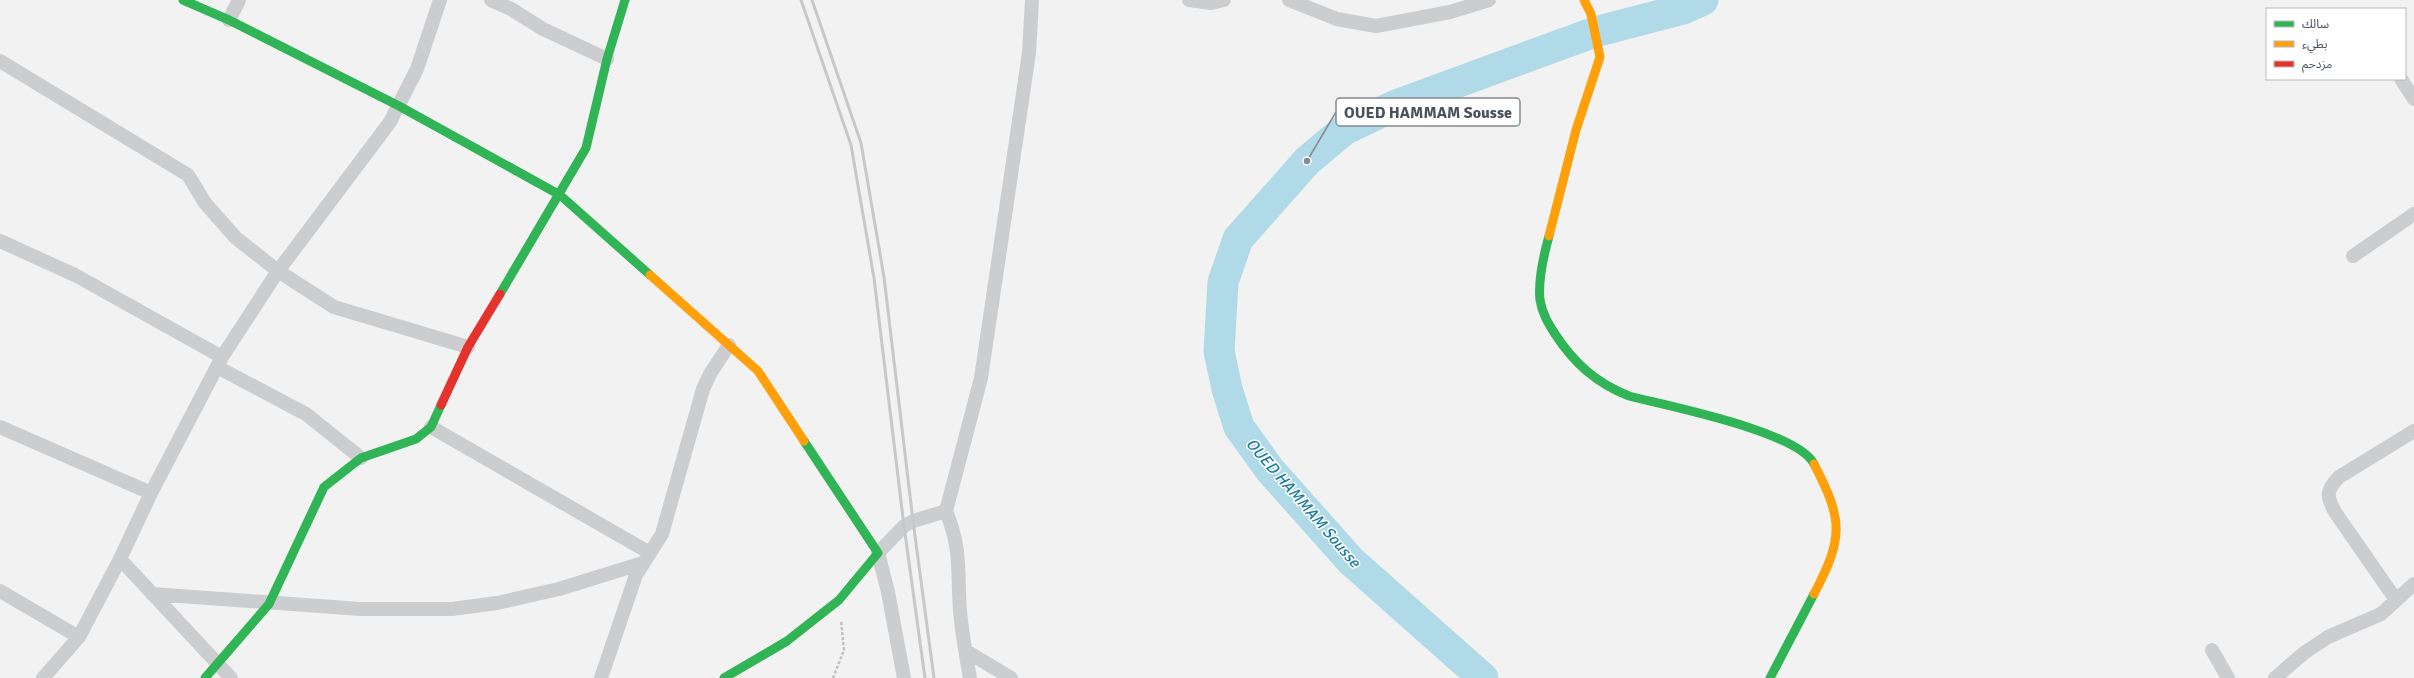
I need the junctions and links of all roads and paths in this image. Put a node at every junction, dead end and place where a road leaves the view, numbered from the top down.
1 (183, 0) edge
2 (239, 0) edge
3 (440, 0) edge
4 (491, 0) edge
5 (624, 0) edge
6 (1032, 0) edge
7 (1189, 0) edge
8 (1224, 0) edge
9 (1289, 0) edge
10 (1489, 0) edge
11 (1584, 0) edge
12 (229, 20) junction
13 (607, 59) junction
14 (0, 61) edge
15 (2402, 80) edge
16 (2414, 99) edge
17 (398, 106) junction
18 (560, 195) junction
19 (2414, 214) edge
20 (0, 241) edge
21 (2354, 256) dead end
22 (278, 271) junction
23 (729, 345) junction
24 (468, 347) junction
25 (219, 362) junction
26 (431, 427) junction
27 (0, 428) edge
28 (2414, 431) edge
29 (361, 458) junction
30 (151, 493) junction
31 (946, 511) junction
32 (878, 553) junction
33 (647, 558) junction
34 (120, 560) junction
35 (2414, 584) edge
36 (0, 591) edge
37 (152, 594) junction
38 (839, 600) junction
39 (2396, 600) junction
40 (269, 604) junction
41 (79, 636) junction
42 (2212, 650) dead end
43 (966, 651) junction
44 (217, 663) junction
45 (43, 678) edge
46 (205, 678) edge
47 (231, 678) edge
48 (602, 678) edge
49 (724, 678) edge
50 (833, 678) edge
51 (904, 678) edge
52 (970, 678) edge
53 (1011, 678) edge
54 (1770, 678) edge
55 (2228, 678) edge
56 (2275, 678) edge

1 - 12 street
2 - 12 street
3 - 17 street
4 - 13 street
5 - 13 street
6 - 31 street
7 - 8 street
9 - 10 street
11 - 54 street
12 - 17 street
13 - 18 street
14 - 22 street
15 - 16 street
17 - 18 street
17 - 22 street
18 - 23 street
18 - 24 street
19 - 21 street
20 - 25 street
22 - 24 street
22 - 25 street
23 - 32 street
23 - 33 street
24 - 26 street
25 - 29 street
25 - 30 street
26 - 29 street
26 - 33 street
27 - 30 street
28 - 39 street
29 - 40 street
30 - 34 street
31 - 32 street
31 - 43 street
32 - 38 street
32 - 51 street
33 - 40 street
33 - 48 street
34 - 37 street
34 - 41 street
35 - 39 street
36 - 41 street
37 - 40 street
37 - 44 street
38 - 49 street
38 - 50 path
39 - 56 street
40 - 44 street
41 - 45 street
42 - 55 street
43 - 52 street
43 - 53 street
44 - 46 street
44 - 47 street

